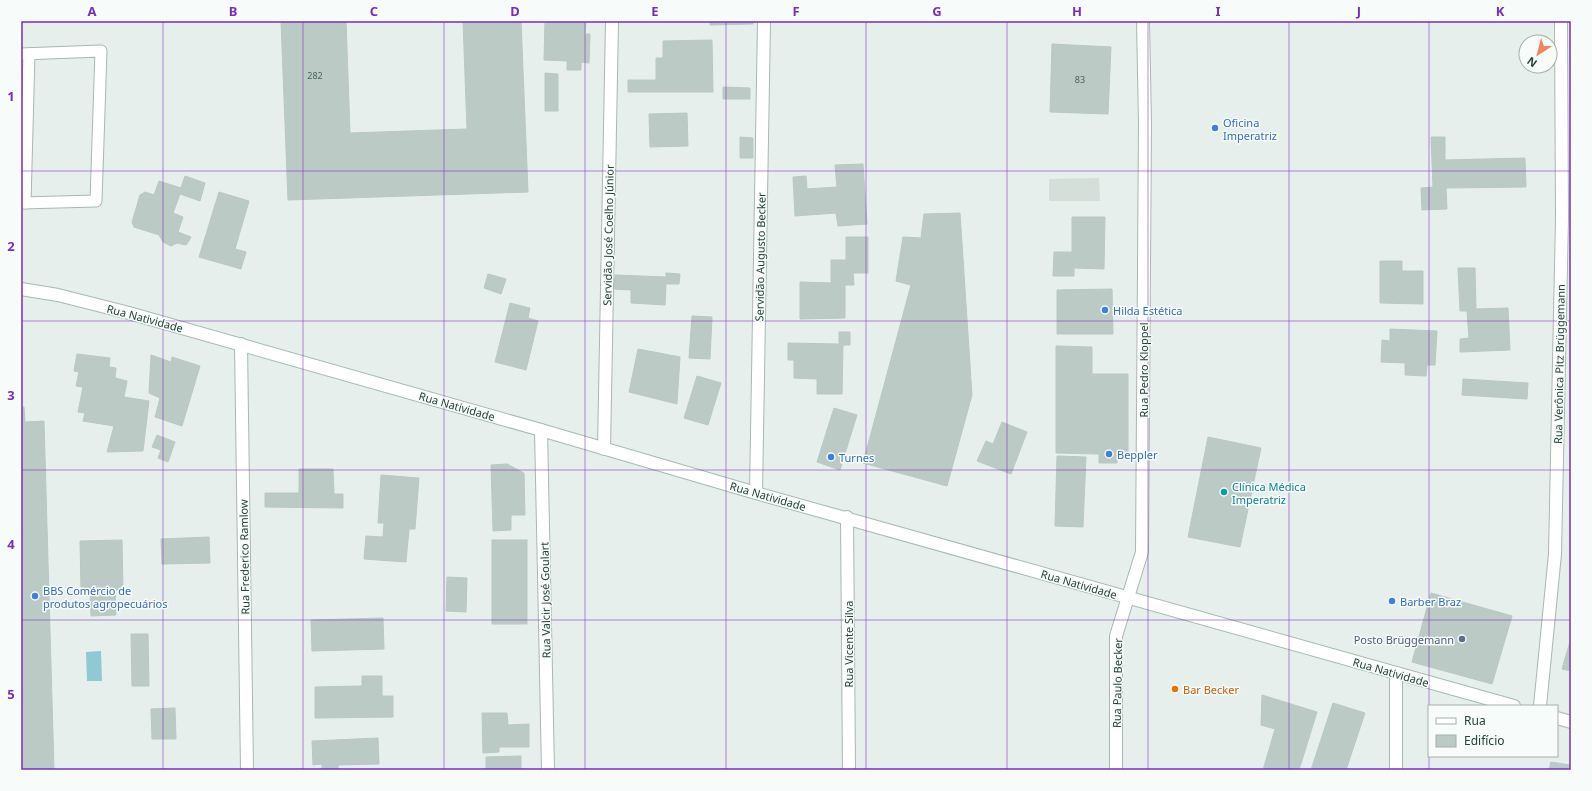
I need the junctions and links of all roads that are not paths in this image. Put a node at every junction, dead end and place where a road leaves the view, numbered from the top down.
1 (612, 21) edge
2 (764, 21) edge
3 (1143, 21) edge
4 (1562, 21) edge
5 (25, 54) edge
6 (23, 203) edge
7 (21, 289) edge
8 (241, 344) junction
9 (541, 430) junction
10 (604, 449) junction
11 (756, 493) junction
12 (846, 518) junction
13 (1128, 598) junction
14 (1396, 673) junction
15 (1510, 705) edge
16 (1540, 705) edge
17 (1558, 718) edge
18 (1571, 722) edge
19 (247, 770) edge
20 (548, 770) edge
21 (849, 770) edge
22 (1116, 770) edge
23 (1396, 770) edge

1 - 10 street, Servidão José Coelho Júnior
2 - 11 street, Servidão Augusto Becker
3 - 13 street, Rua Pedro Kloppel
4 - 16 street, Rua Verônica Pitz Brüggemann
5 - 6 lane
5 - 6 lane
7 - 8 street, Rua Natividade
8 - 9 street, Rua Natividade
8 - 19 street, Rua Frederico Ramlow
9 - 10 street, Rua Natividade
9 - 20 street, Rua Valcir José Goulart
10 - 11 street, Rua Natividade
11 - 12 street, Rua Natividade
12 - 13 street, Rua Natividade
12 - 21 street, Rua Vicente Silva
13 - 14 street, Rua Natividade
13 - 22 street, Rua Paulo Becker
14 - 15 street, Rua Natividade
14 - 23 street
17 - 18 street

